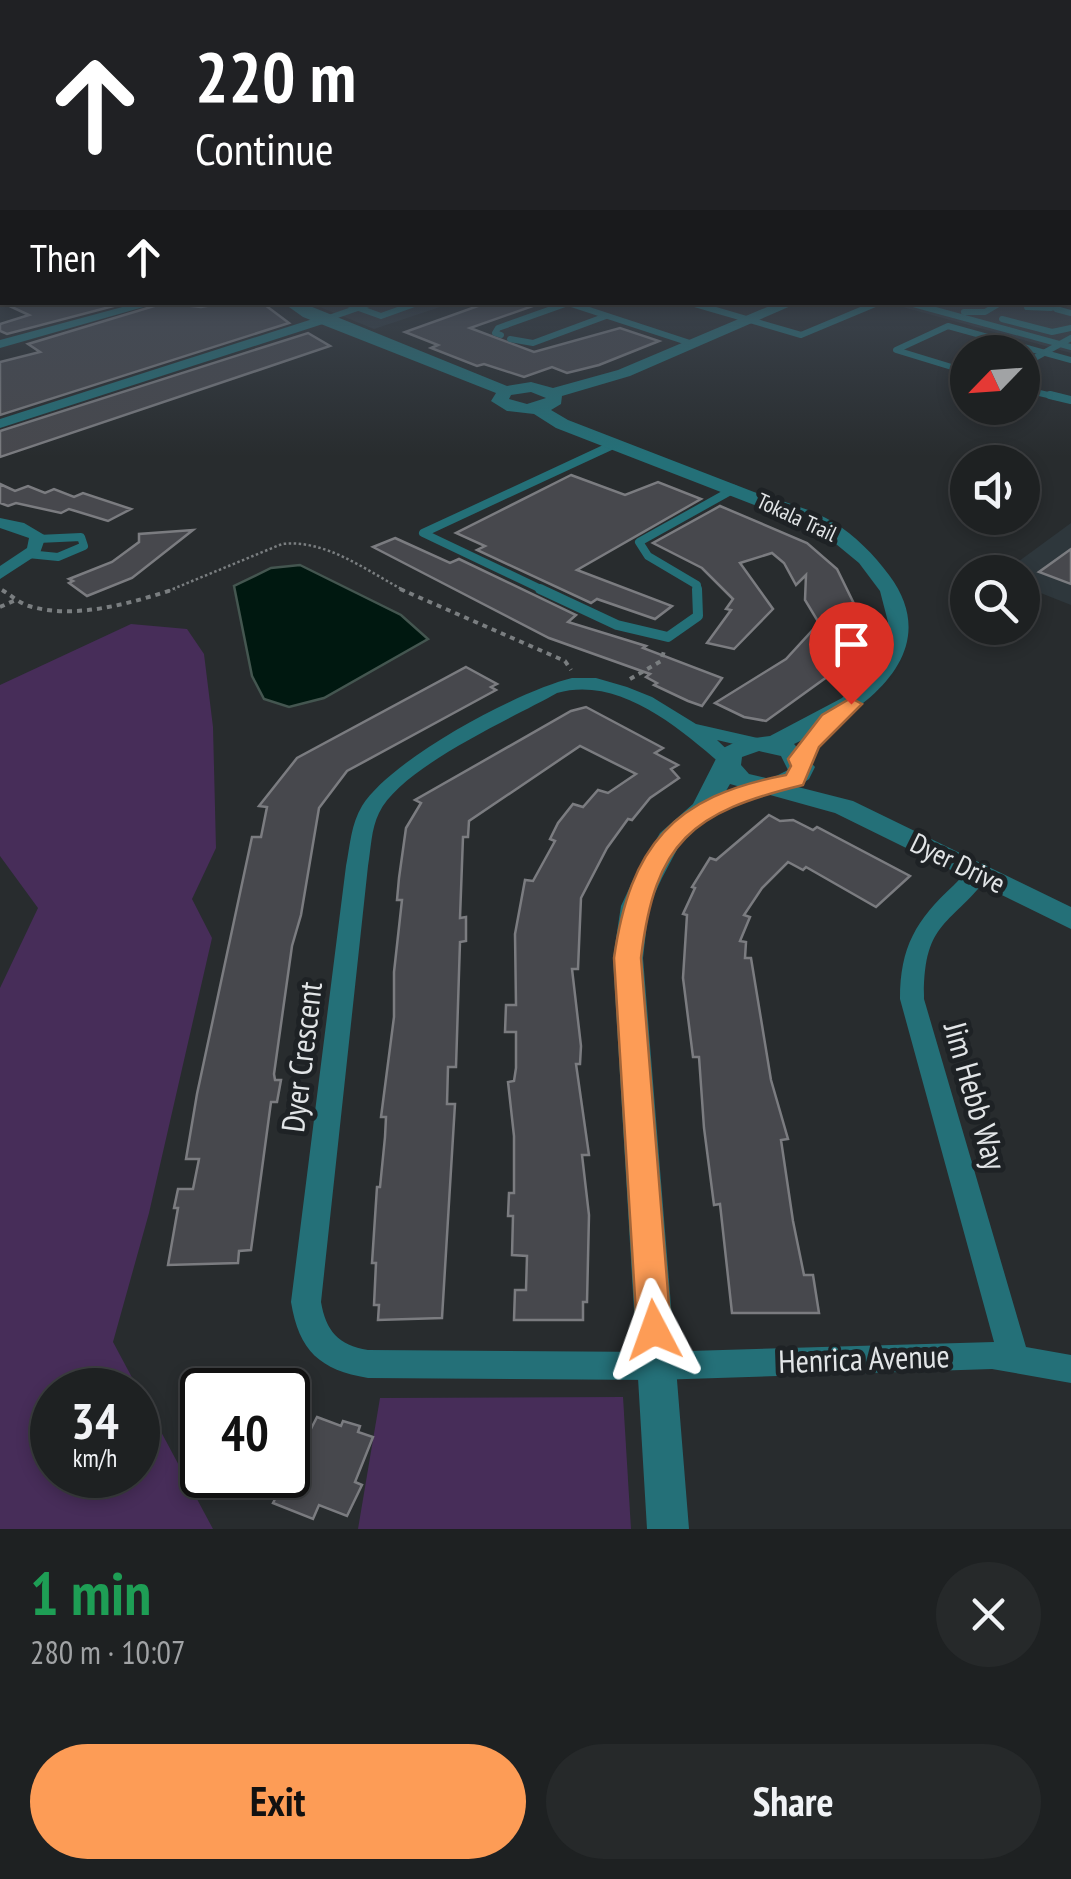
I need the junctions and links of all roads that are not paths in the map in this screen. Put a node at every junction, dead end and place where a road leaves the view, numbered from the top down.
1 (112, 314) edge
2 (312, 314) edge
3 (338, 314) edge
4 (536, 314) edge
5 (601, 314) edge
6 (730, 314) edge
7 (764, 314) edge
8 (851, 314) edge
9 (951, 314) edge
10 (606, 316) junction
11 (1002, 319) dead end
12 (322, 320) junction
13 (750, 320) junction
14 (1071, 328) edge
15 (982, 335) edge
16 (501, 336) dead end
17 (1071, 338) edge
18 (510, 339) dead end
19 (692, 344) junction
20 (1060, 344) junction
21 (3, 345) edge
22 (1071, 347) edge
23 (1040, 351) edge
24 (1045, 352) junction
25 (1040, 355) edge
26 (1071, 360) edge
27 (950, 366) edge
28 (1040, 393) edge
29 (1071, 400) edge
30 (545, 401) junction
31 (0, 424) edge
32 (615, 444) junction
33 (734, 489) junction
34 (0, 523) edge
35 (33, 547) junction
36 (0, 574) edge
37 (830, 720) junction
38 (695, 730) junction
39 (764, 744) junction
40 (728, 763) junction
41 (801, 763) junction
42 (768, 786) junction
43 (844, 807) junction
44 (702, 810) junction
45 (980, 874) junction
46 (1071, 920) edge
47 (1014, 1358) junction
48 (656, 1366) junction
49 (1071, 1370) edge
50 (668, 1529) edge

1 - 21 street
2 - 12 street
3 - 12 lane
4 - 16 lane
5 - 10 lane
6 - 13 lane
7 - 13 street
8 - 13 lane
9 - 20 lane
10 - 18 lane
10 - 19 lane
11 - 14 lane
12 - 30 street
12 - 31 street
13 - 19 street
15 - 27 lane
17 - 20 lane
19 - 30 street
20 - 22 lane
20 - 24 lane
23 - 24 lane
24 - 25 lane
24 - 26 lane
28 - 29 lane
30 - 32 street, Tokala Trail
32 - 33 street, Tokala Trail
32 - 33 lane
33 - 37 street, Tokala Trail
34 - 35 street
35 - 35 lane
35 - 36 street
37 - 39 street, Tokala Trail
37 - 41 street, Tokala Trail
38 - 39 street, Dyer Crescent
38 - 40 street, Dyer Crescent
38 - 48 street, Dyer Crescent
39 - 40 street, Tokala Trail
39 - 41 street, Dyer Drive
40 - 42 street, Dyer Drive
40 - 44 street
41 - 42 street, Tokala Trail
41 - 43 street, Dyer Drive
42 - 43 street, Dyer Drive
42 - 44 street
43 - 45 street, Dyer Drive
44 - 48 street
45 - 46 street, Dyer Drive
45 - 47 street, Jim Hebb Way
47 - 48 street, Henrica Avenue
47 - 49 street, Henrica Avenue
48 - 50 street

